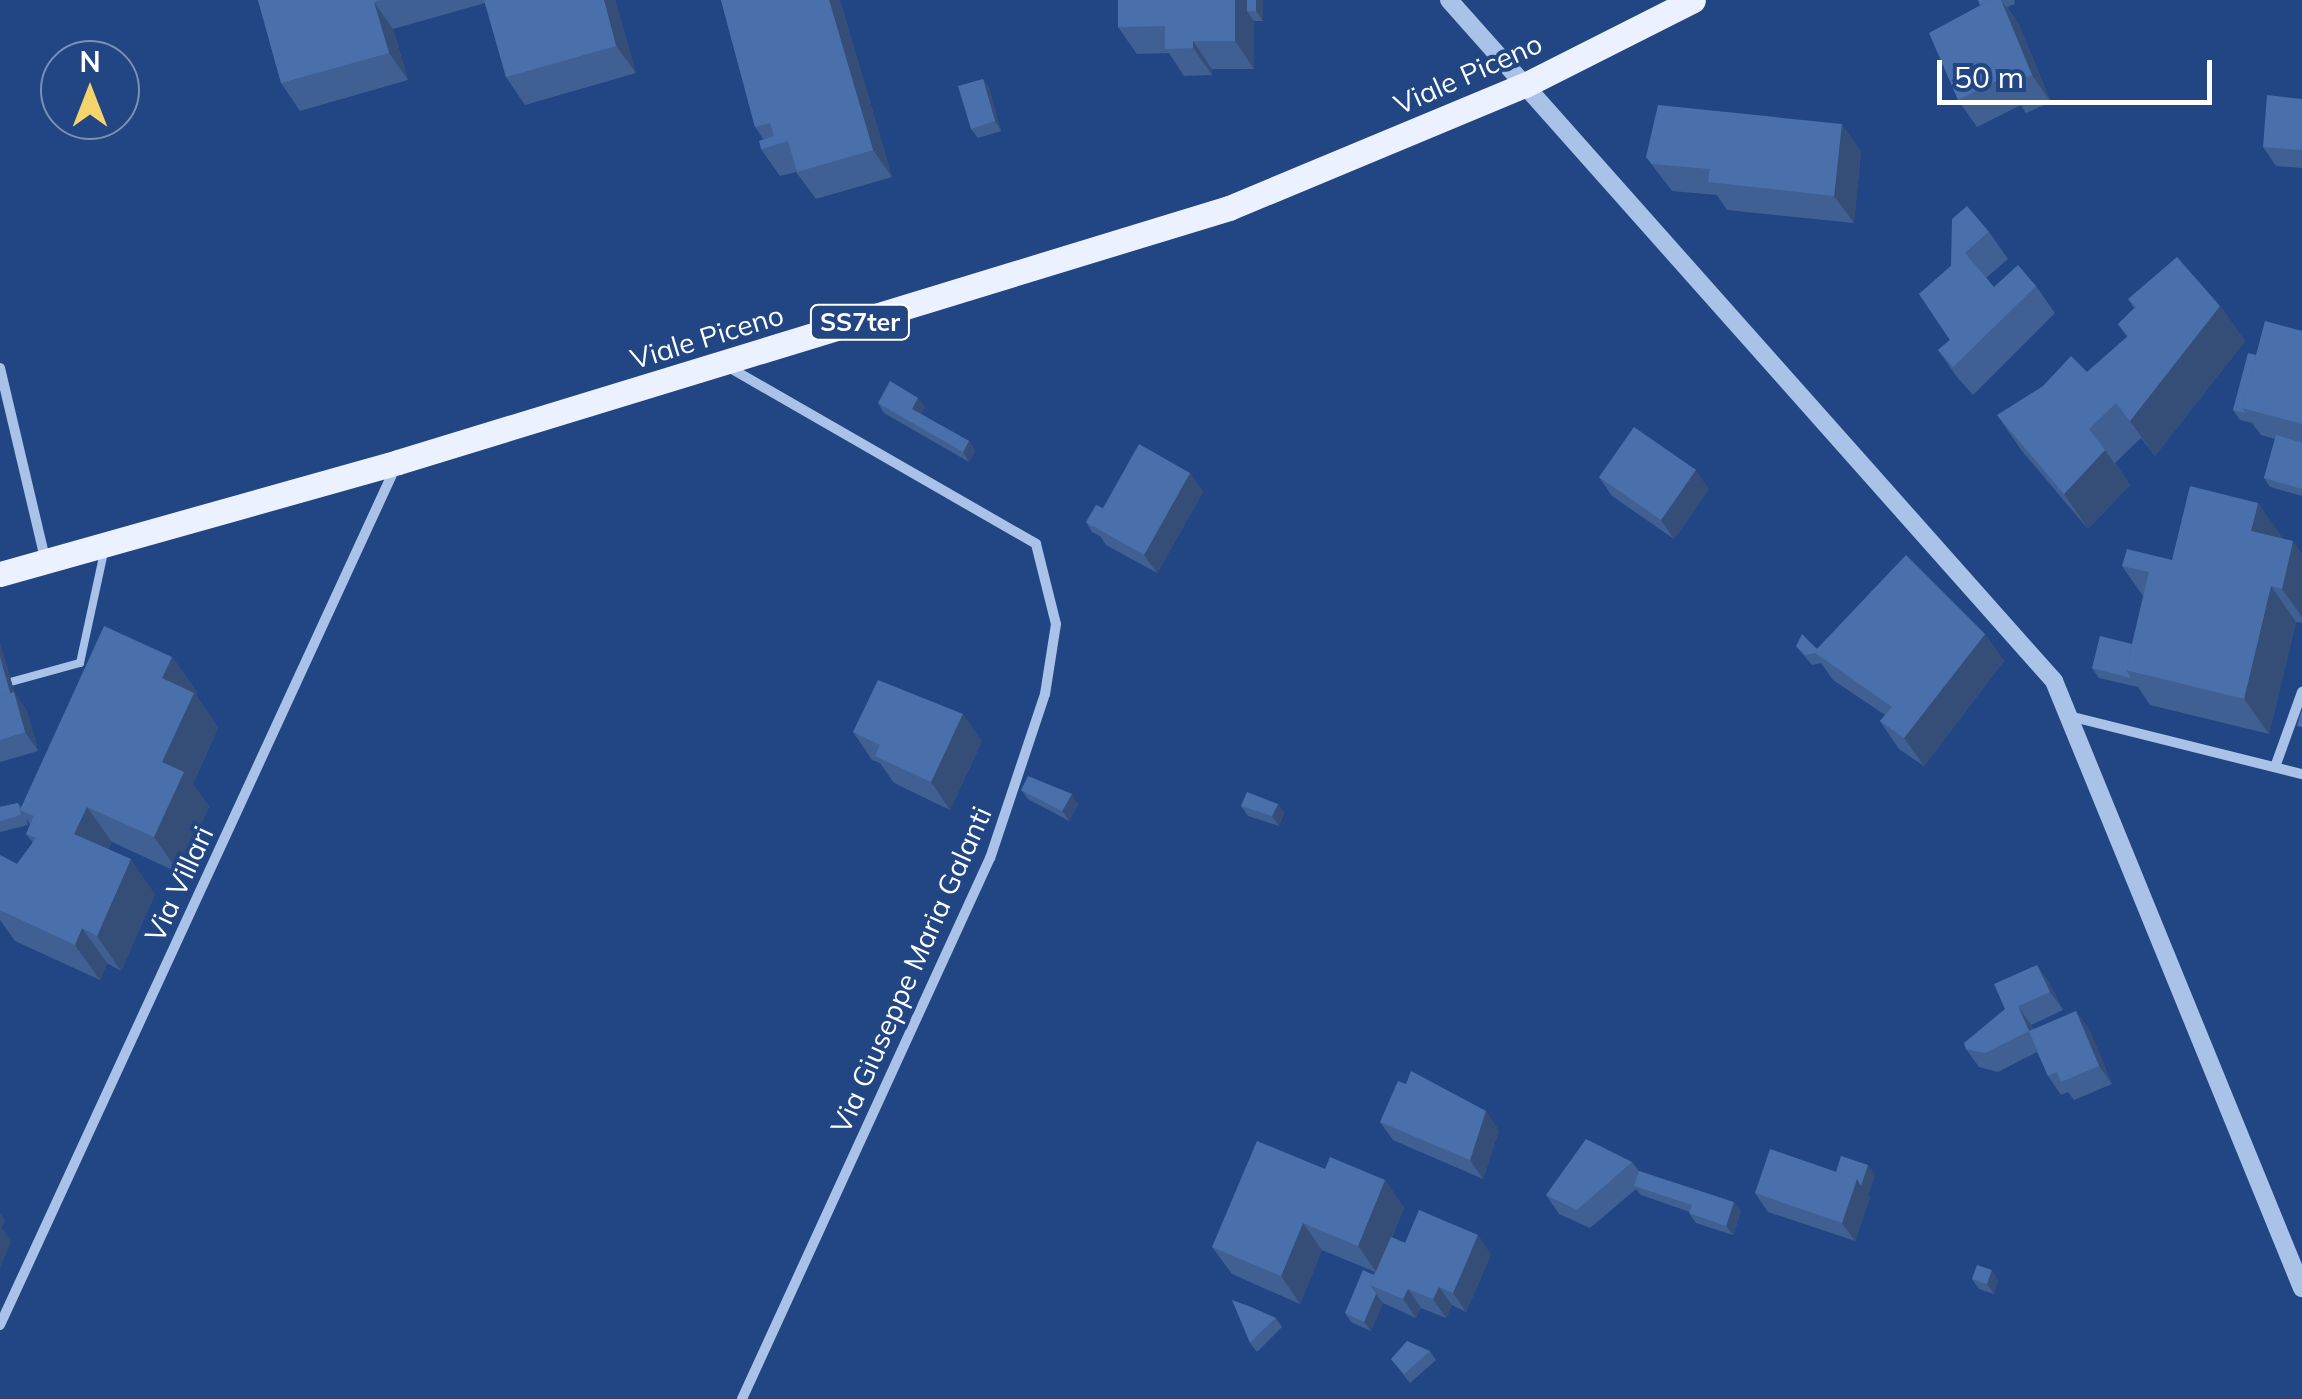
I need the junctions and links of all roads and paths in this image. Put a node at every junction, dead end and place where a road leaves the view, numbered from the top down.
1 (1449, 0) edge
2 (1693, 0) edge
3 (1525, 85) junction
4 (724, 364) junction
5 (0, 368) edge
6 (398, 462) junction
7 (106, 542) junction
8 (45, 559) junction
9 (0, 574) edge
10 (0, 685) edge
11 (2302, 692) edge
12 (2068, 716) junction
13 (2275, 767) junction
14 (2302, 774) edge
15 (2302, 1288) edge
16 (0, 1325) edge
17 (742, 1399) edge

1 - 3 street
2 - 3 main road, Viale Piceno / SS7ter
3 - 4 main road, Viale Piceno / SS7ter
3 - 12 street
4 - 6 main road, Viale Piceno / SS7ter
4 - 17 street, Via Giuseppe Maria Galanti
5 - 8 street
6 - 7 main road, Viale Piceno / SS7ter
6 - 16 street, Via Villari
7 - 8 main road, Viale Piceno / SS7ter
7 - 10 lane
8 - 9 main road, Viale Piceno / SS7ter
11 - 13 street
12 - 13 street
12 - 15 street
13 - 14 street

